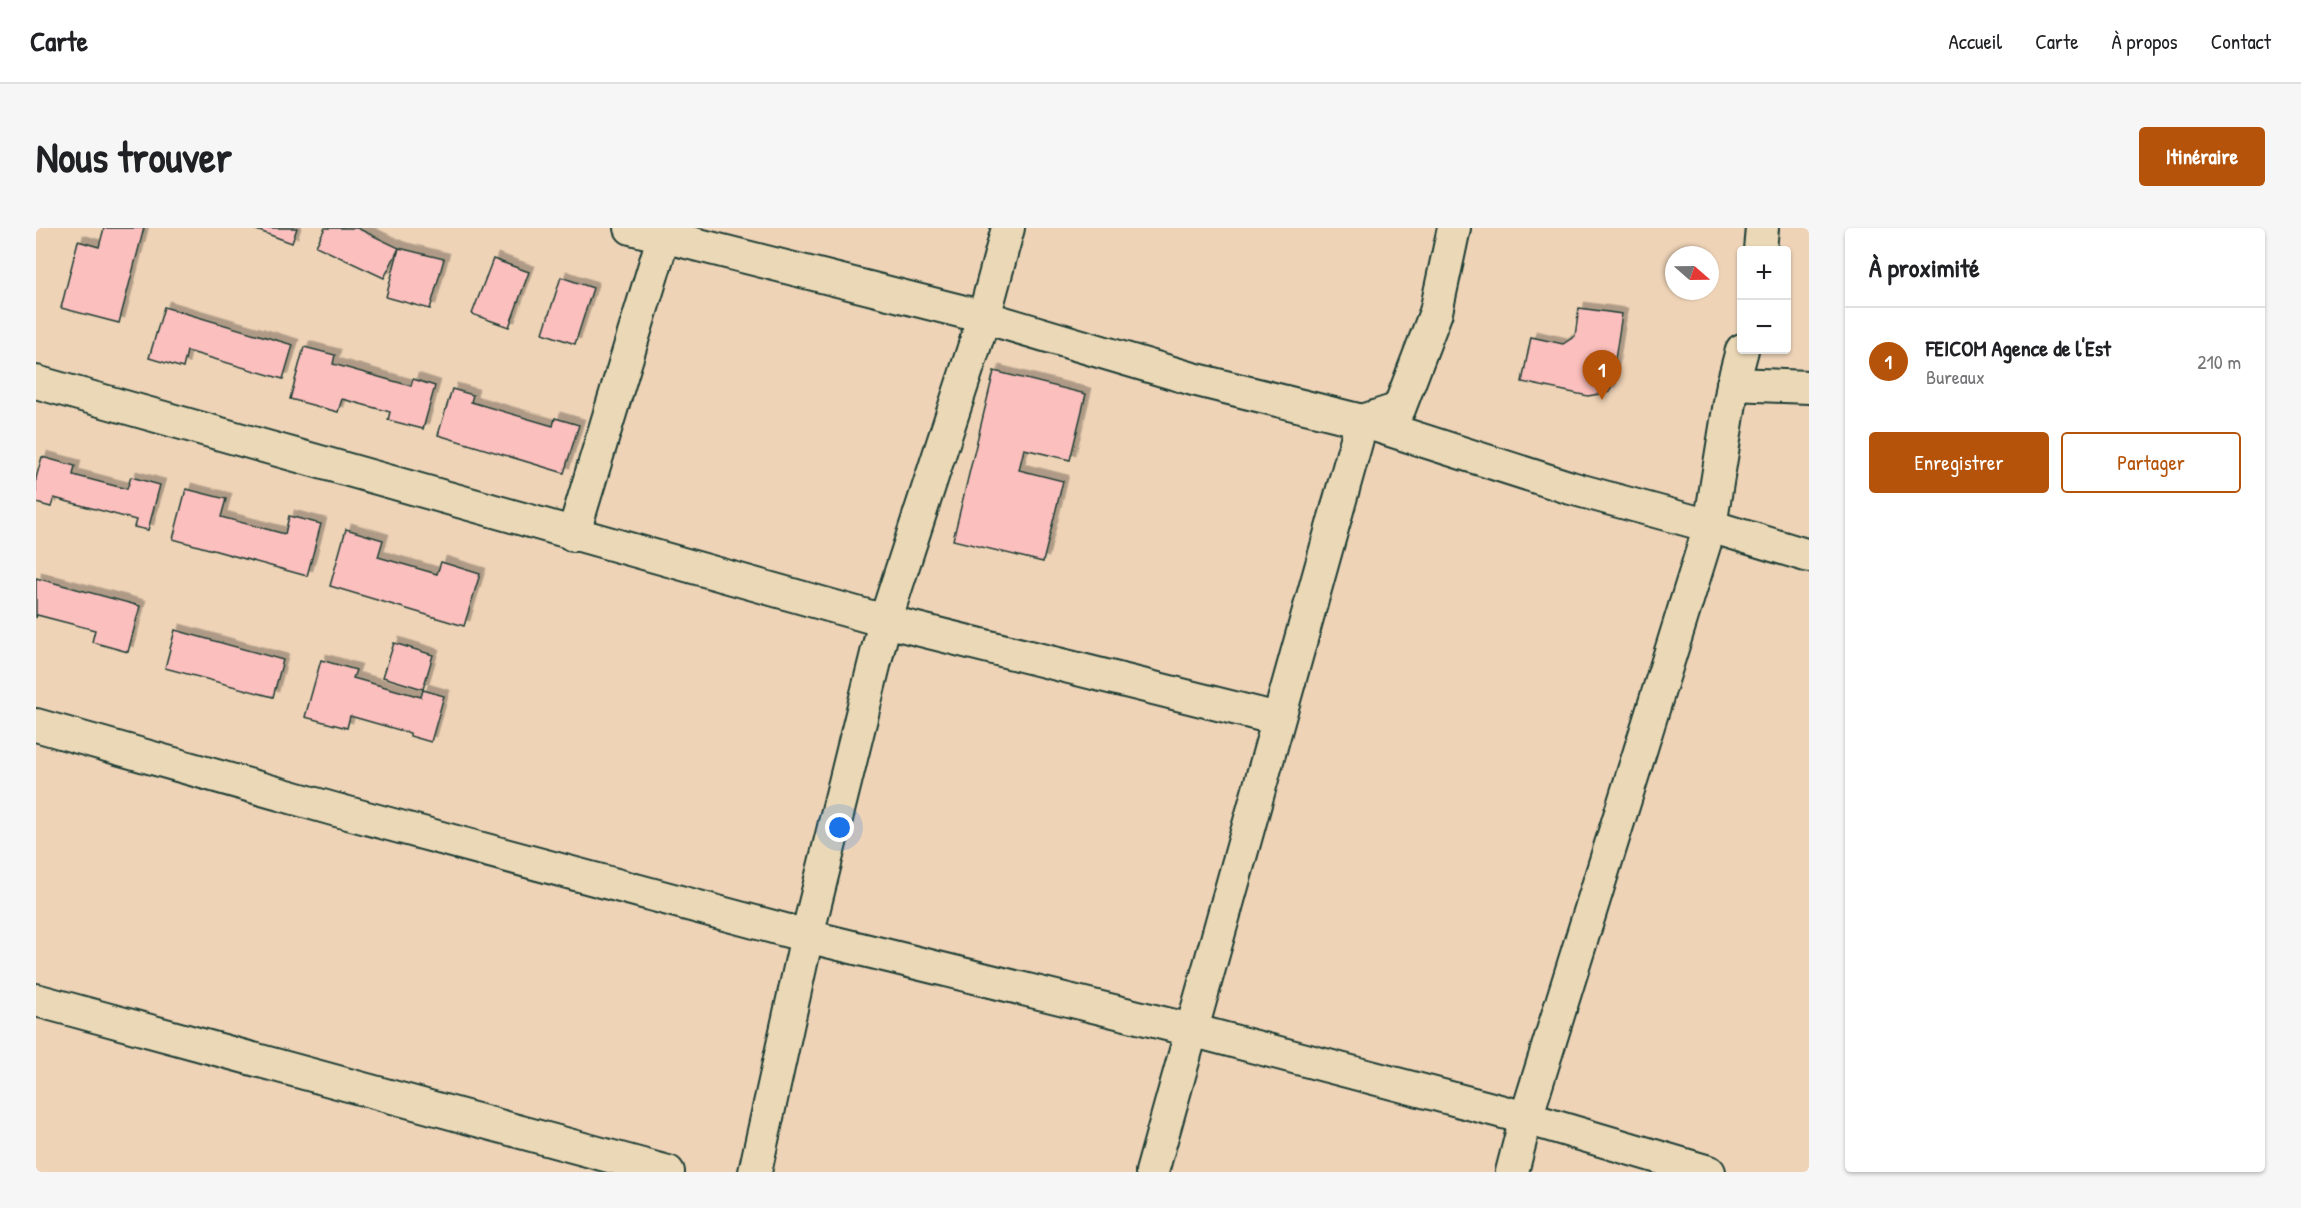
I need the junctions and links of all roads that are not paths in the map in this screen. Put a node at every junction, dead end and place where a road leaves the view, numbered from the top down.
1 (632, 228) edge
2 (1008, 228) edge
3 (1454, 228) edge
4 (1762, 228) edge
5 (685, 236) edge
6 (1760, 246) edge
7 (984, 317) junction
8 (1741, 354) edge
9 (36, 382) edge
10 (1733, 384) junction
11 (1809, 387) edge
12 (1362, 421) junction
13 (1710, 526) junction
14 (573, 535) junction
15 (1809, 556) edge
16 (885, 621) junction
17 (1278, 719) junction
18 (36, 725) edge
19 (807, 936) junction
20 (36, 1000) edge
21 (1191, 1030) junction
22 (1526, 1118) junction
23 (668, 1172) edge
24 (756, 1172) edge
25 (1152, 1172) edge
26 (1512, 1172) edge
27 (1709, 1172) edge

1 - 5 street
2 - 7 street
3 - 12 street
4 - 6 street
5 - 7 street
5 - 14 street
7 - 12 street
7 - 16 street
8 - 10 street
9 - 14 street
10 - 11 street
10 - 13 street
12 - 13 street
12 - 17 street
13 - 15 street
13 - 22 street
14 - 16 street
16 - 17 street
16 - 19 street
17 - 21 street
18 - 19 street
19 - 21 street
19 - 24 street
20 - 23 street
21 - 22 street
21 - 25 street
22 - 26 street
22 - 27 street

